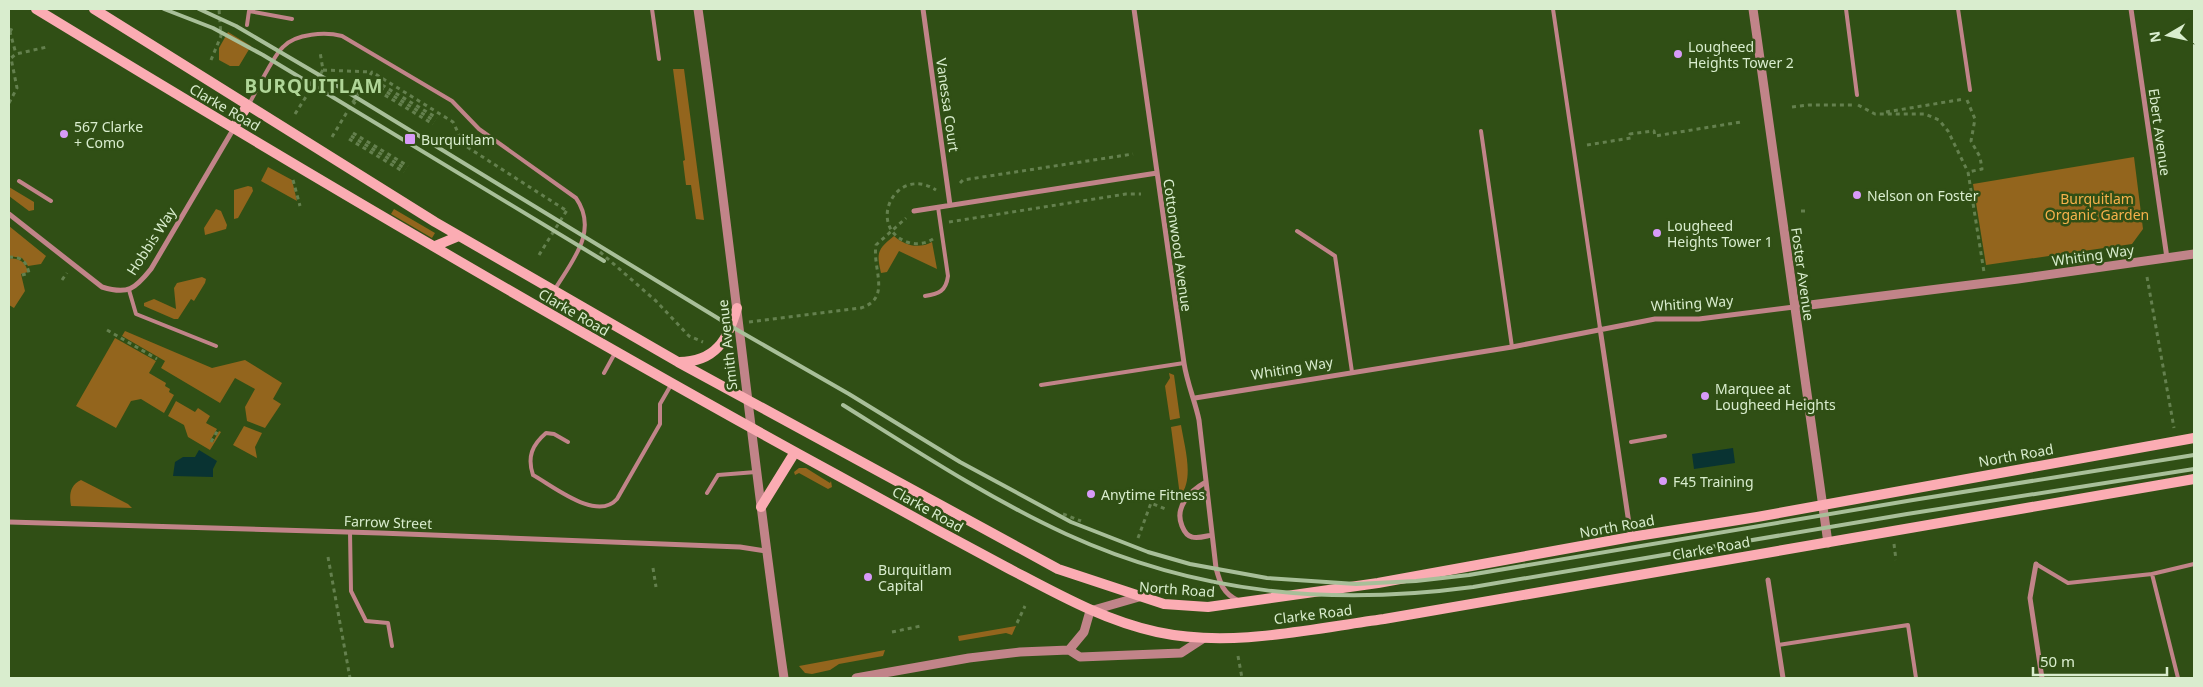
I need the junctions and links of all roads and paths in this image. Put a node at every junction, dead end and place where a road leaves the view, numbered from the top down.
1 (36, 9) edge
2 (94, 9) edge
3 (219, 9) edge
4 (652, 9) edge
5 (698, 9) edge
6 (924, 9) edge
7 (1134, 9) edge
8 (1553, 9) edge
9 (1753, 9) edge
10 (1846, 9) edge
11 (1958, 9) edge
12 (2130, 9) edge
13 (292, 19) dead end
14 (13, 26) dead end
15 (247, 26) dead end
16 (10, 32) edge
17 (47, 47) dead end
18 (320, 52) dead end
19 (16, 54) junction
20 (10, 58) edge
21 (659, 58) dead end
22 (210, 60) dead end
23 (322, 70) junction
24 (372, 72) junction
25 (1970, 90) dead end
26 (1857, 95) dead end
27 (353, 102) junction
28 (9, 103) edge
29 (248, 106) junction
30 (359, 106) dead end
31 (1792, 107) dead end
32 (295, 114) dead end
33 (1875, 114) junction
34 (435, 121) joint
35 (1741, 122) dead end
36 (234, 127) junction
37 (1481, 131) dead end
38 (332, 137) dead end
39 (1587, 145) dead end
40 (1133, 154) dead end
41 (406, 169) joint
42 (1968, 172) junction
43 (1157, 173) junction
44 (293, 179) dead end
45 (19, 181) dead end
46 (960, 183) dead end
47 (51, 201) dead end
48 (950, 205) junction
49 (300, 206) dead end
50 (938, 207) junction
51 (1807, 210) dead end
52 (914, 211) joint
53 (1801, 211) dead end
54 (9, 214) edge
55 (1297, 231) dead end
56 (459, 236) junction
57 (435, 246) junction
58 (600, 252) dead end
59 (2194, 254) edge
60 (539, 255) dead end
61 (9, 257) edge
62 (2167, 258) junction
63 (69, 270) dead end
64 (22, 275) dead end
65 (2147, 277) dead end
66 (62, 280) dead end
67 (1986, 282) junction
68 (129, 290) junction
69 (554, 291) junction
70 (925, 296) dead end
71 (1794, 306) junction
72 (737, 308) junction
73 (739, 324) junction
74 (1600, 328) junction
75 (107, 330) dead end
76 (708, 344) dead end
77 (216, 346) dead end
78 (1512, 347) junction
79 (616, 352) junction
80 (157, 359) dead end
81 (678, 362) junction
82 (1184, 363) junction
83 (1352, 372) junction
84 (604, 373) dead end
85 (672, 383) junction
86 (1041, 385) dead end
87 (1195, 398) junction
88 (747, 400) junction
89 (750, 427) junction
90 (218, 430) dead end
91 (1665, 436) dead end
92 (2194, 438) edge
93 (2176, 440) junction
94 (212, 442) dead end
95 (568, 442) dead end
96 (1631, 442) dead end
97 (795, 452) junction
98 (756, 472) junction
99 (2194, 479) edge
100 (1206, 482) junction
101 (707, 493) dead end
102 (1822, 505) junction
103 (760, 507) junction
104 (1168, 510) dead end
105 (1063, 514) dead end
106 (1080, 521) dead end
107 (9, 522) edge
108 (350, 532) junction
109 (1212, 535) junction
110 (1631, 536) junction
111 (1138, 538) dead end
112 (1828, 543) junction
113 (1894, 544) dead end
114 (766, 551) junction
115 (328, 557) dead end
116 (1896, 560) dead end
117 (2036, 564) joint
118 (2194, 564) edge
119 (653, 568) dead end
120 (2152, 574) junction
121 (1768, 580) dead end
122 (656, 587) dead end
123 (1138, 597) junction
124 (1244, 603) junction
125 (1025, 606) dead end
126 (1090, 611) junction
127 (1017, 623) dead end
128 (920, 626) dead end
129 (892, 632) dead end
130 (1204, 638) junction
131 (1778, 645) junction
132 (392, 646) dead end
133 (1070, 650) junction
134 (1238, 656) dead end
135 (350, 678) edge
136 (784, 678) edge
137 (856, 678) edge
138 (1242, 678) edge
139 (1783, 678) edge
140 (1916, 678) edge
141 (2042, 678) edge
142 (2178, 678) edge

1 - 36 main road, Clarke Road
2 - 29 main road, Clarke Road
3 - 22 path
4 - 21 lane
5 - 72 street, Smith Avenue
6 - 48 street, Vanessa Court
7 - 43 street, Cottonwood Avenue
8 - 74 lane
9 - 71 street, Foster Avenue
10 - 26 lane
11 - 25 lane
12 - 62 street, Ebert Avenue
13 - 15 lane
14 - 16 path
16 - 19 path
17 - 19 path
18 - 23 path
19 - 20 path
20 - 28 path
23 - 24 path
23 - 32 path
24 - 27 path
24 - 60 path
27 - 30 path
27 - 38 path
29 - 36 main road
29 - 56 main road, Clarke Road
29 - 69 lane
31 - 33 path
33 - 42 path
33 - 42 path
34 - 34 path
35 - 39 path
36 - 57 main road, Clarke Road
36 - 68 street, Hobbis Way
37 - 78 lane
40 - 46 path
41 - 41 path
42 - 67 path
43 - 48 street
43 - 82 street, Cottonwood Avenue
44 - 49 path
45 - 47 lane
48 - 50 street
50 - 52 street
50 - 70 lane
51 - 53 path
52 - 73 path
54 - 68 street, Hobbis Way
55 - 83 lane
56 - 57 main road
56 - 69 main road, Clarke Road
57 - 79 main road, Clarke Road
58 - 76 path
59 - 62 street, Whiting Way
61 - 64 path
62 - 67 street, Whiting Way
63 - 66 path
65 - 93 path
67 - 71 street, Whiting Way
68 - 77 lane
69 - 81 main road, Clarke Road
71 - 74 street, Whiting Way
71 - 102 street, Foster Avenue
72 - 73 street, Smith Avenue
72 - 81 main road
73 - 88 street, Smith Avenue
74 - 78 street, Whiting Way
74 - 110 street
75 - 80 path
78 - 83 street, Whiting Way
79 - 84 lane
79 - 85 main road, Clarke Road
81 - 88 main road, Clarke Road
82 - 86 lane
82 - 87 street, Cottonwood Avenue
83 - 87 street, Whiting Way
85 - 89 main road, Clarke Road
85 - 95 lane
87 - 100 street, Cottonwood Avenue
88 - 89 street, Smith Avenue
88 - 123 main road, Clarke Road
89 - 97 main road, Clarke Road
89 - 98 street, Smith Avenue
90 - 94 path
91 - 96 lane
92 - 93 main road, North Road
93 - 102 main road, North Road
97 - 103 main road
97 - 126 main road, Clarke Road
98 - 101 lane
98 - 103 street, Smith Avenue
99 - 112 main road, Clarke Road
100 - 109 street, Cottonwood Avenue
100 - 109 street
102 - 110 main road, North Road
102 - 112 street, Foster Avenue
103 - 114 street, Smith Avenue
104 - 111 path
105 - 106 path
107 - 108 street, Farrow Street
108 - 114 street, Farrow Street
108 - 132 lane
109 - 124 street, Cottonwood Avenue
110 - 124 main road, North Road
112 - 130 main road, Clarke Road
113 - 116 path
114 - 136 street, Smith Avenue
115 - 135 path
117 - 120 lane
117 - 141 street
118 - 120 lane
119 - 122 path
120 - 142 lane
121 - 131 street
123 - 124 main road, North Road
123 - 126 street, North Road
125 - 127 path
126 - 130 main road, Clarke Road
126 - 133 street
128 - 129 path
130 - 133 street
131 - 139 street
131 - 140 lane
133 - 137 street
134 - 138 path

